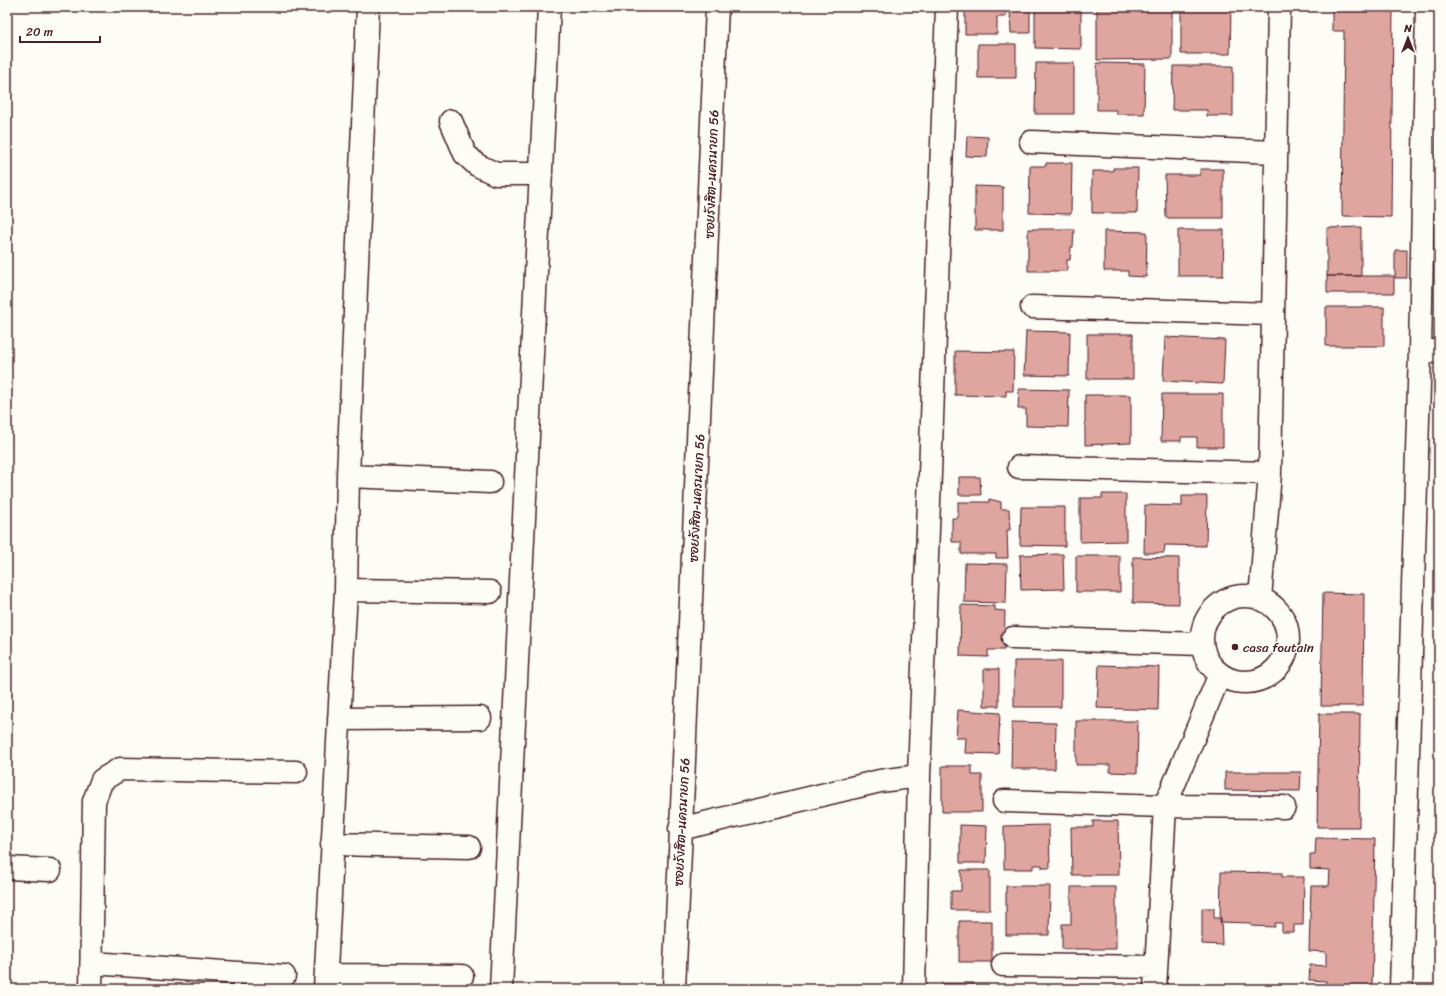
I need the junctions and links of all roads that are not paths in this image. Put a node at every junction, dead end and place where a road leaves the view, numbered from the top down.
1 (368, 7) edge
2 (549, 7) edge
3 (717, 7) edge
4 (947, 7) edge
5 (1279, 7) edge
6 (1431, 13) edge
7 (451, 121) dead end
8 (1031, 142) dead end
9 (1275, 152) junction
10 (541, 174) junction
11 (1032, 307) dead end
12 (1273, 314) junction
13 (1429, 351) edge
14 (1019, 467) dead end
15 (1270, 473) junction
16 (348, 476) junction
17 (490, 482) dead end
18 (346, 590) junction
19 (490, 592) dead end
20 (1260, 599) junction
21 (1013, 638) dead end
22 (1202, 644) junction
23 (1220, 674) junction
24 (480, 718) dead end
25 (339, 719) junction
26 (296, 772) dead end
27 (920, 776) junction
28 (1004, 801) dead end
29 (1165, 806) junction
30 (1284, 807) dead end
31 (680, 829) junction
32 (332, 844) junction
33 (469, 846) dead end
34 (7, 868) edge
35 (50, 870) dead end
36 (92, 963) junction
37 (1003, 965) dead end
38 (1156, 967) junction
39 (284, 976) dead end
40 (462, 976) dead end
41 (326, 982) edge
42 (91, 989) edge
43 (501, 989) edge
44 (674, 989) edge
45 (914, 989) edge
46 (1155, 989) edge
47 (1401, 989) edge

1 - 16 street
2 - 10 street
3 - 31 street, ซอยรังสิต-นครนายก 56
4 - 27 street
5 - 9 street
6 - 13 street
7 - 10 street
8 - 9 street
9 - 12 street
10 - 43 street
11 - 12 street
12 - 15 street
13 - 47 street
14 - 15 street
15 - 20 street
16 - 17 street
16 - 18 street
18 - 19 street
18 - 25 street
20 - 22 street
20 - 23 street
21 - 22 street
22 - 23 street
23 - 29 street
24 - 25 street
25 - 32 street
26 - 36 street
27 - 31 street
27 - 45 street
28 - 29 street
29 - 30 street
29 - 38 street
31 - 44 street, ซอยรังสิต-นครนายก 56
32 - 33 street
32 - 41 street
34 - 35 street
36 - 39 street
36 - 42 street
37 - 38 street
38 - 46 street
40 - 41 street

